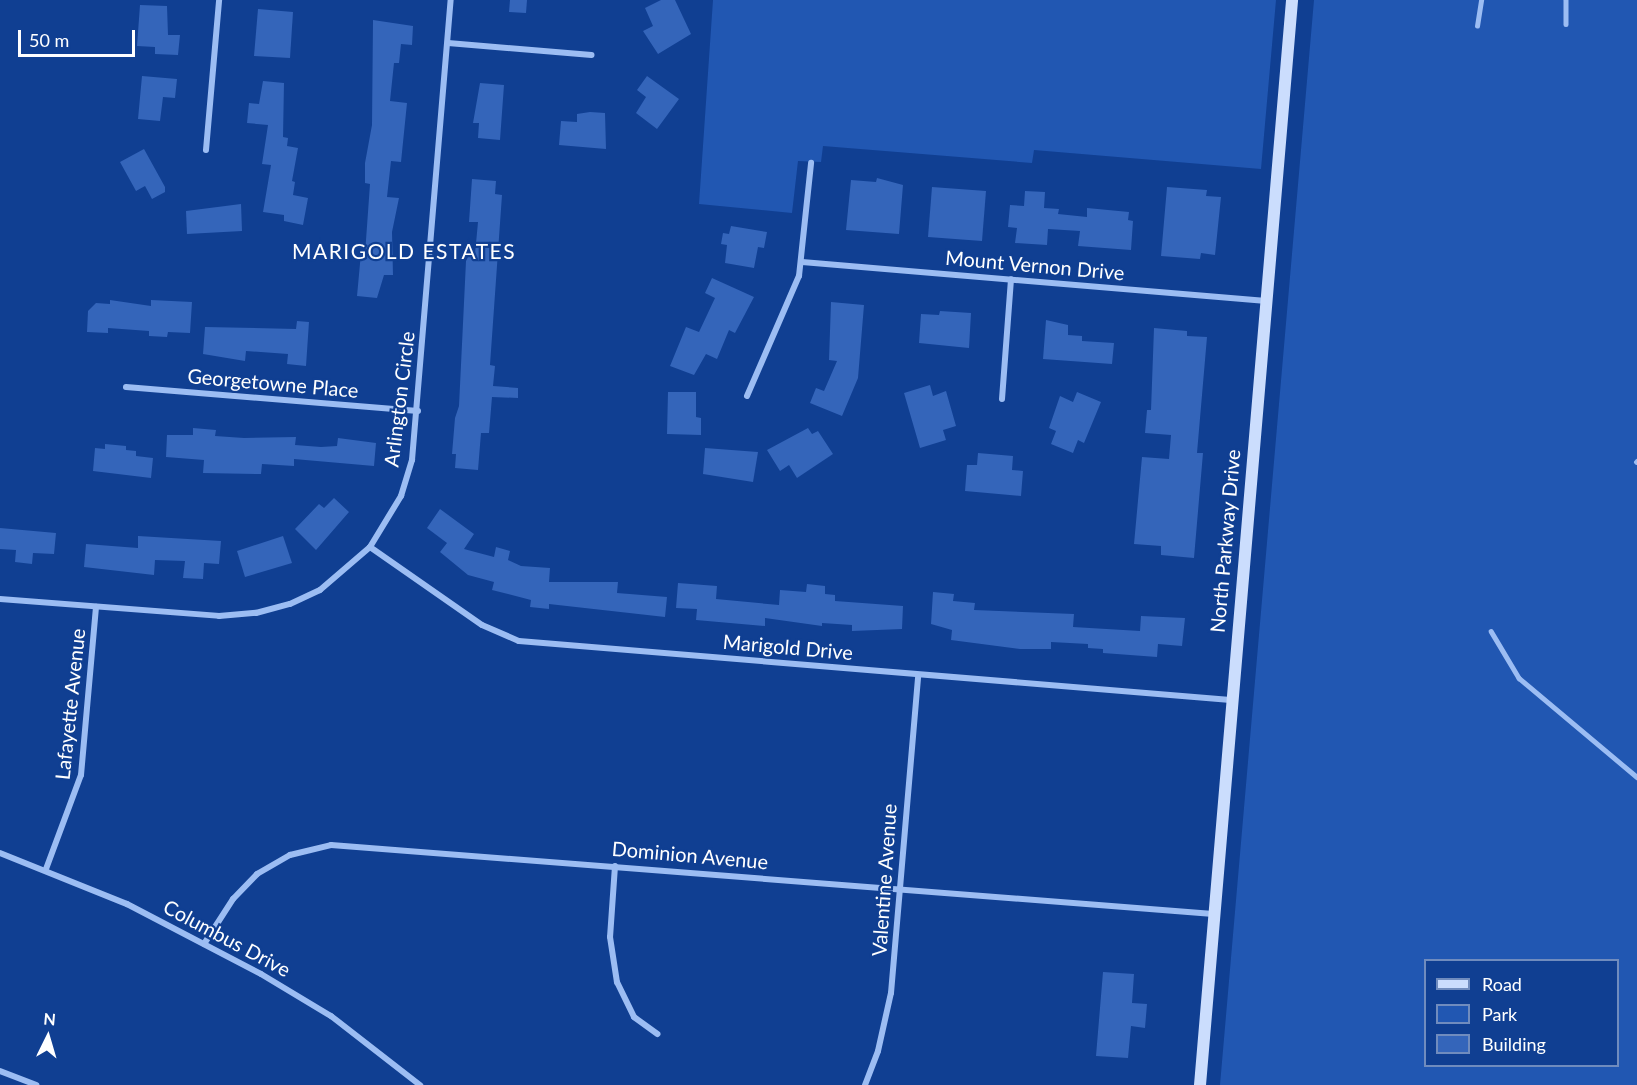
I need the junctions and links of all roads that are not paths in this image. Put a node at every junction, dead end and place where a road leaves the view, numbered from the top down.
1 (219, 0) edge
2 (451, 0) edge
3 (1292, 0) edge
4 (1481, 0) edge
5 (1566, 0) edge
6 (1566, 24) dead end
7 (1477, 26) dead end
8 (448, 43) junction
9 (592, 55) dead end
10 (206, 150) dead end
11 (811, 163) dead end
12 (802, 262) junction
13 (1011, 279) junction
14 (1266, 301) junction
15 (126, 387) dead end
16 (747, 396) dead end
17 (1002, 399) dead end
18 (418, 411) junction
19 (370, 547) junction
20 (0, 599) edge
21 (96, 607) junction
22 (1491, 631) dead end
23 (918, 675) junction
24 (1231, 700) junction
25 (1637, 777) edge
26 (0, 853) edge
27 (615, 866) junction
28 (46, 869) junction
29 (899, 889) junction
30 (1213, 914) junction
31 (204, 944) junction
32 (657, 1034) dead end
33 (0, 1071) edge
34 (36, 1085) edge
35 (420, 1085) edge
36 (865, 1085) edge
37 (1200, 1085) edge

1 - 10 street
2 - 8 street, Arlington Circle
3 - 14 main road, North Parkway Drive
4 - 7 lane
5 - 6 lane
8 - 9 street
8 - 18 street, Arlington Circle
11 - 12 street
12 - 13 street, Mount Vernon Drive
12 - 16 street
13 - 14 street, Mount Vernon Drive
13 - 17 street
14 - 24 main road, North Parkway Drive
15 - 18 street, Georgetowne Place
18 - 19 street, Arlington Circle
19 - 21 street, Arlington Circle
19 - 23 street, Marigold Drive
20 - 21 street, Arlington Circle
21 - 28 street, Lafayette Avenue
22 - 25 lane
23 - 24 street, Marigold Drive
23 - 29 street, Valentine Avenue
24 - 30 main road, North Parkway Drive
26 - 28 street, Columbus Drive
27 - 29 street, Dominion Avenue
27 - 31 street, Dominion Avenue
27 - 32 street
28 - 31 street, Columbus Drive
29 - 30 street, Dominion Avenue
29 - 36 street, Valentine Avenue
30 - 37 main road, North Parkway Drive
31 - 35 street, Columbus Drive
33 - 34 street

